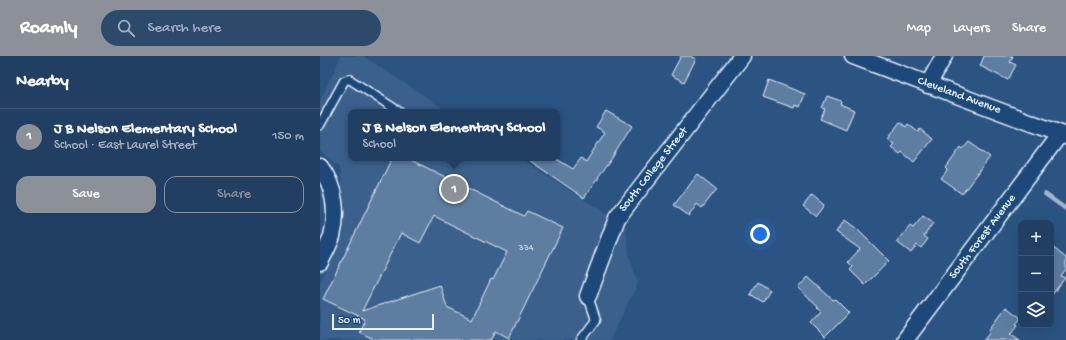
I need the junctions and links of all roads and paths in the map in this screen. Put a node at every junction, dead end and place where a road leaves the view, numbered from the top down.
1 (742, 56) edge
2 (853, 56) edge
3 (944, 56) edge
4 (928, 85) junction
5 (395, 109) edge
6 (320, 125) edge
7 (1063, 135) edge
8 (320, 167) edge
9 (323, 257) edge
10 (588, 296) joint
11 (581, 340) edge
12 (905, 340) edge

1 - 10 street, South College Street
2 - 4 street, Cleveland Avenue
3 - 4 street
4 - 7 street, Cleveland Avenue
5 - 6 lane
7 - 12 street, South Forest Avenue
8 - 9 street
10 - 11 lane

